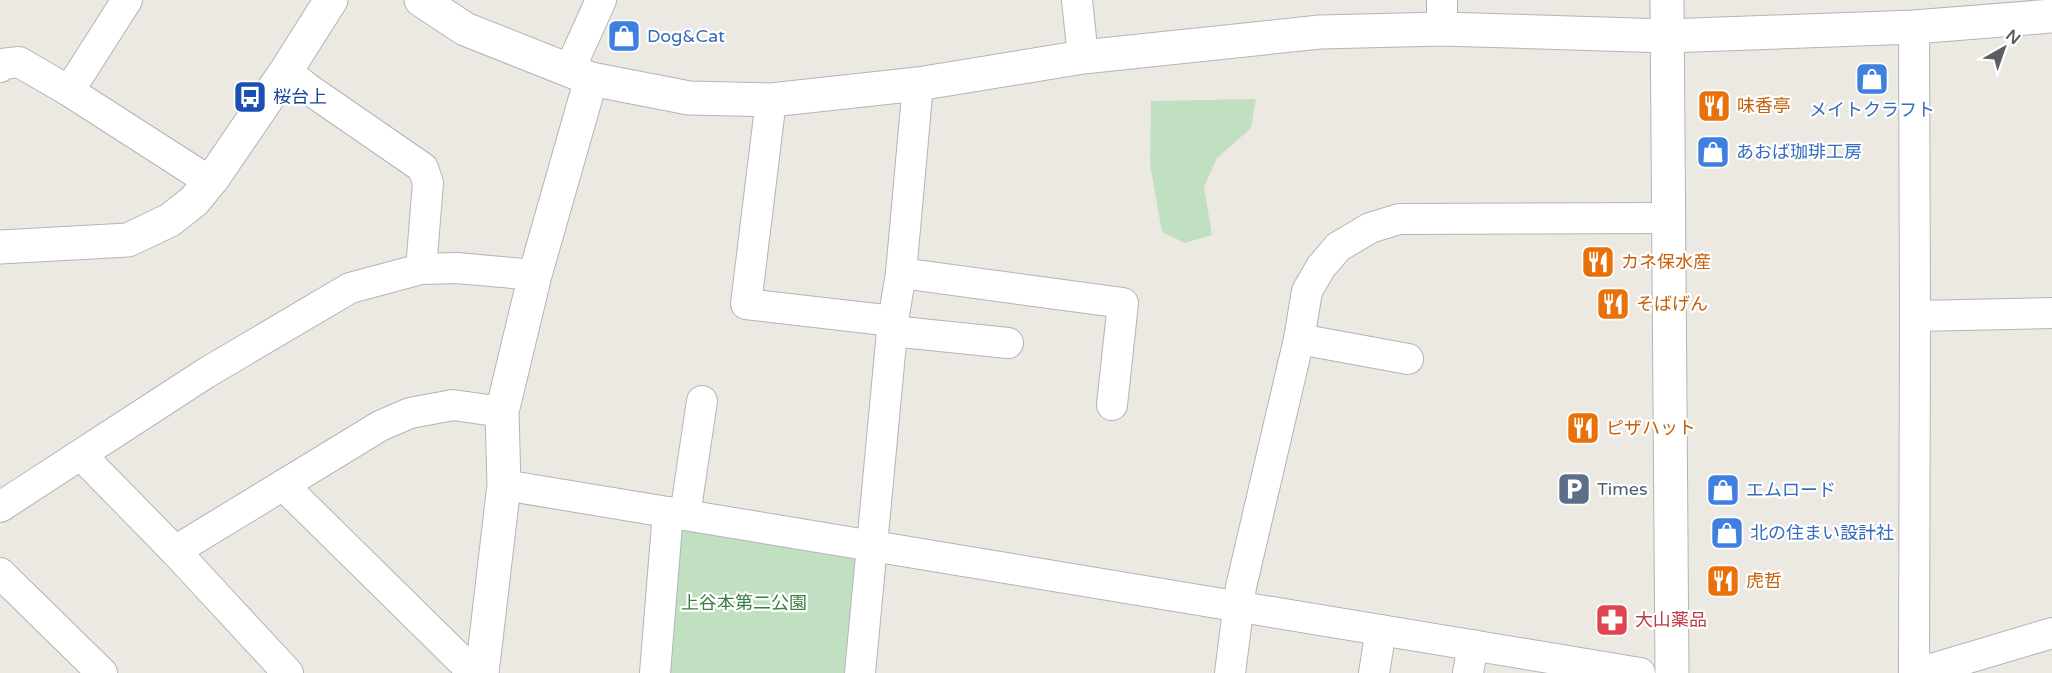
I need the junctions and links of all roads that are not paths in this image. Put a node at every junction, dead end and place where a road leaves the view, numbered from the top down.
1 (127, 0) edge
2 (331, 0) edge
3 (421, 0) edge
4 (601, 0) edge
5 (1077, 0) edge
6 (1667, 0) edge
7 (1442, 14) edge
8 (2052, 16) edge
9 (1914, 27) junction
10 (1667, 36) junction
11 (1083, 57) junction
12 (0, 67) edge
13 (286, 71) junction
14 (580, 75) junction
15 (918, 84) junction
16 (69, 91) junction
17 (771, 100) junction
18 (209, 181) junction
19 (1669, 218) junction
20 (0, 247) edge
21 (421, 269) junction
22 (901, 273) junction
23 (535, 275) junction
24 (2052, 313) edge
25 (1916, 316) junction
26 (892, 326) junction
27 (1299, 339) junction
28 (1008, 343) dead end
29 (1408, 359) dead end
30 (702, 401) dead end
31 (1112, 407) dead end
32 (502, 412) junction
33 (81, 455) junction
34 (504, 484) junction
35 (283, 485) junction
36 (0, 507) edge
37 (676, 513) junction
38 (873, 547) junction
39 (175, 551) junction
40 (0, 573) edge
41 (1239, 607) junction
42 (1381, 630) junction
43 (2052, 633) edge
44 (1470, 659) edge
45 (102, 673) edge
46 (288, 673) edge
47 (474, 673) edge
48 (482, 673) edge
49 (655, 673) edge
50 (860, 673) edge
51 (1230, 673) edge
52 (1374, 673) edge
53 (1640, 673) edge
54 (1672, 673) edge
55 (1916, 673) edge

1 - 16 street
2 - 13 street
3 - 14 street
4 - 14 street
5 - 11 street
6 - 10 street
7 - 10 street
7 - 11 street
8 - 9 street
9 - 10 street
9 - 25 street
10 - 19 street
11 - 15 street
12 - 16 street
13 - 18 street
13 - 21 street
14 - 17 street
14 - 23 street
15 - 17 street
15 - 22 street
16 - 18 street
17 - 26 street
18 - 20 street
19 - 27 street
19 - 54 street
21 - 23 street
21 - 33 street
22 - 26 street
22 - 31 street
23 - 32 street
24 - 25 street
25 - 55 street
26 - 28 street
26 - 38 street
27 - 29 street
27 - 41 street
30 - 37 street
32 - 34 street
32 - 35 street
33 - 36 street
33 - 39 street
34 - 37 street
34 - 48 street
35 - 39 street
35 - 47 street
37 - 38 street
37 - 49 street
38 - 41 street
38 - 50 street
39 - 46 street
40 - 45 street
41 - 42 street
41 - 51 street
42 - 44 street
42 - 52 street
43 - 55 street
44 - 53 street

